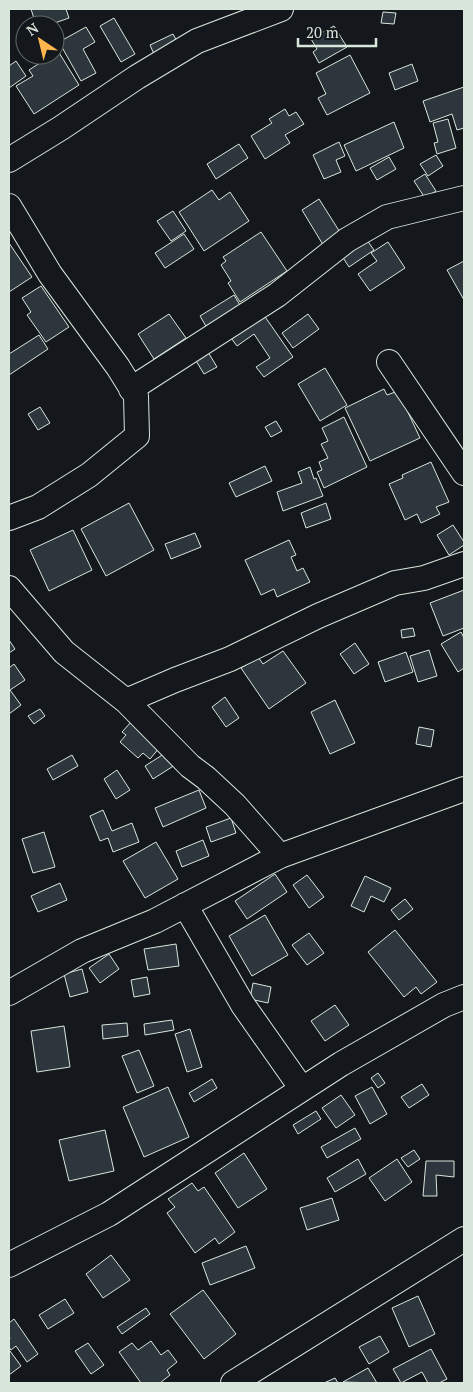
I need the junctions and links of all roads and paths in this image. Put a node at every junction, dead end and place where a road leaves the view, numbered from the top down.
1 (281, 9) edge
2 (9, 160) edge
3 (464, 198) edge
4 (9, 206) edge
5 (389, 362) dead end
6 (131, 389) junction
7 (464, 473) edge
8 (9, 518) edge
9 (464, 564) edge
10 (9, 588) edge
11 (126, 701) junction
12 (464, 789) edge
13 (280, 856) junction
14 (185, 905) junction
15 (9, 993) edge
16 (464, 997) edge
17 (302, 1089) junction
18 (464, 1239) edge
19 (9, 1265) edge
20 (233, 1383) edge

1 - 2 street
3 - 6 street
4 - 6 street
5 - 7 street
6 - 8 street
9 - 11 street
10 - 11 street
11 - 13 street
12 - 13 street
13 - 14 street
14 - 15 street
14 - 17 street
16 - 17 street
17 - 19 street
18 - 20 street

